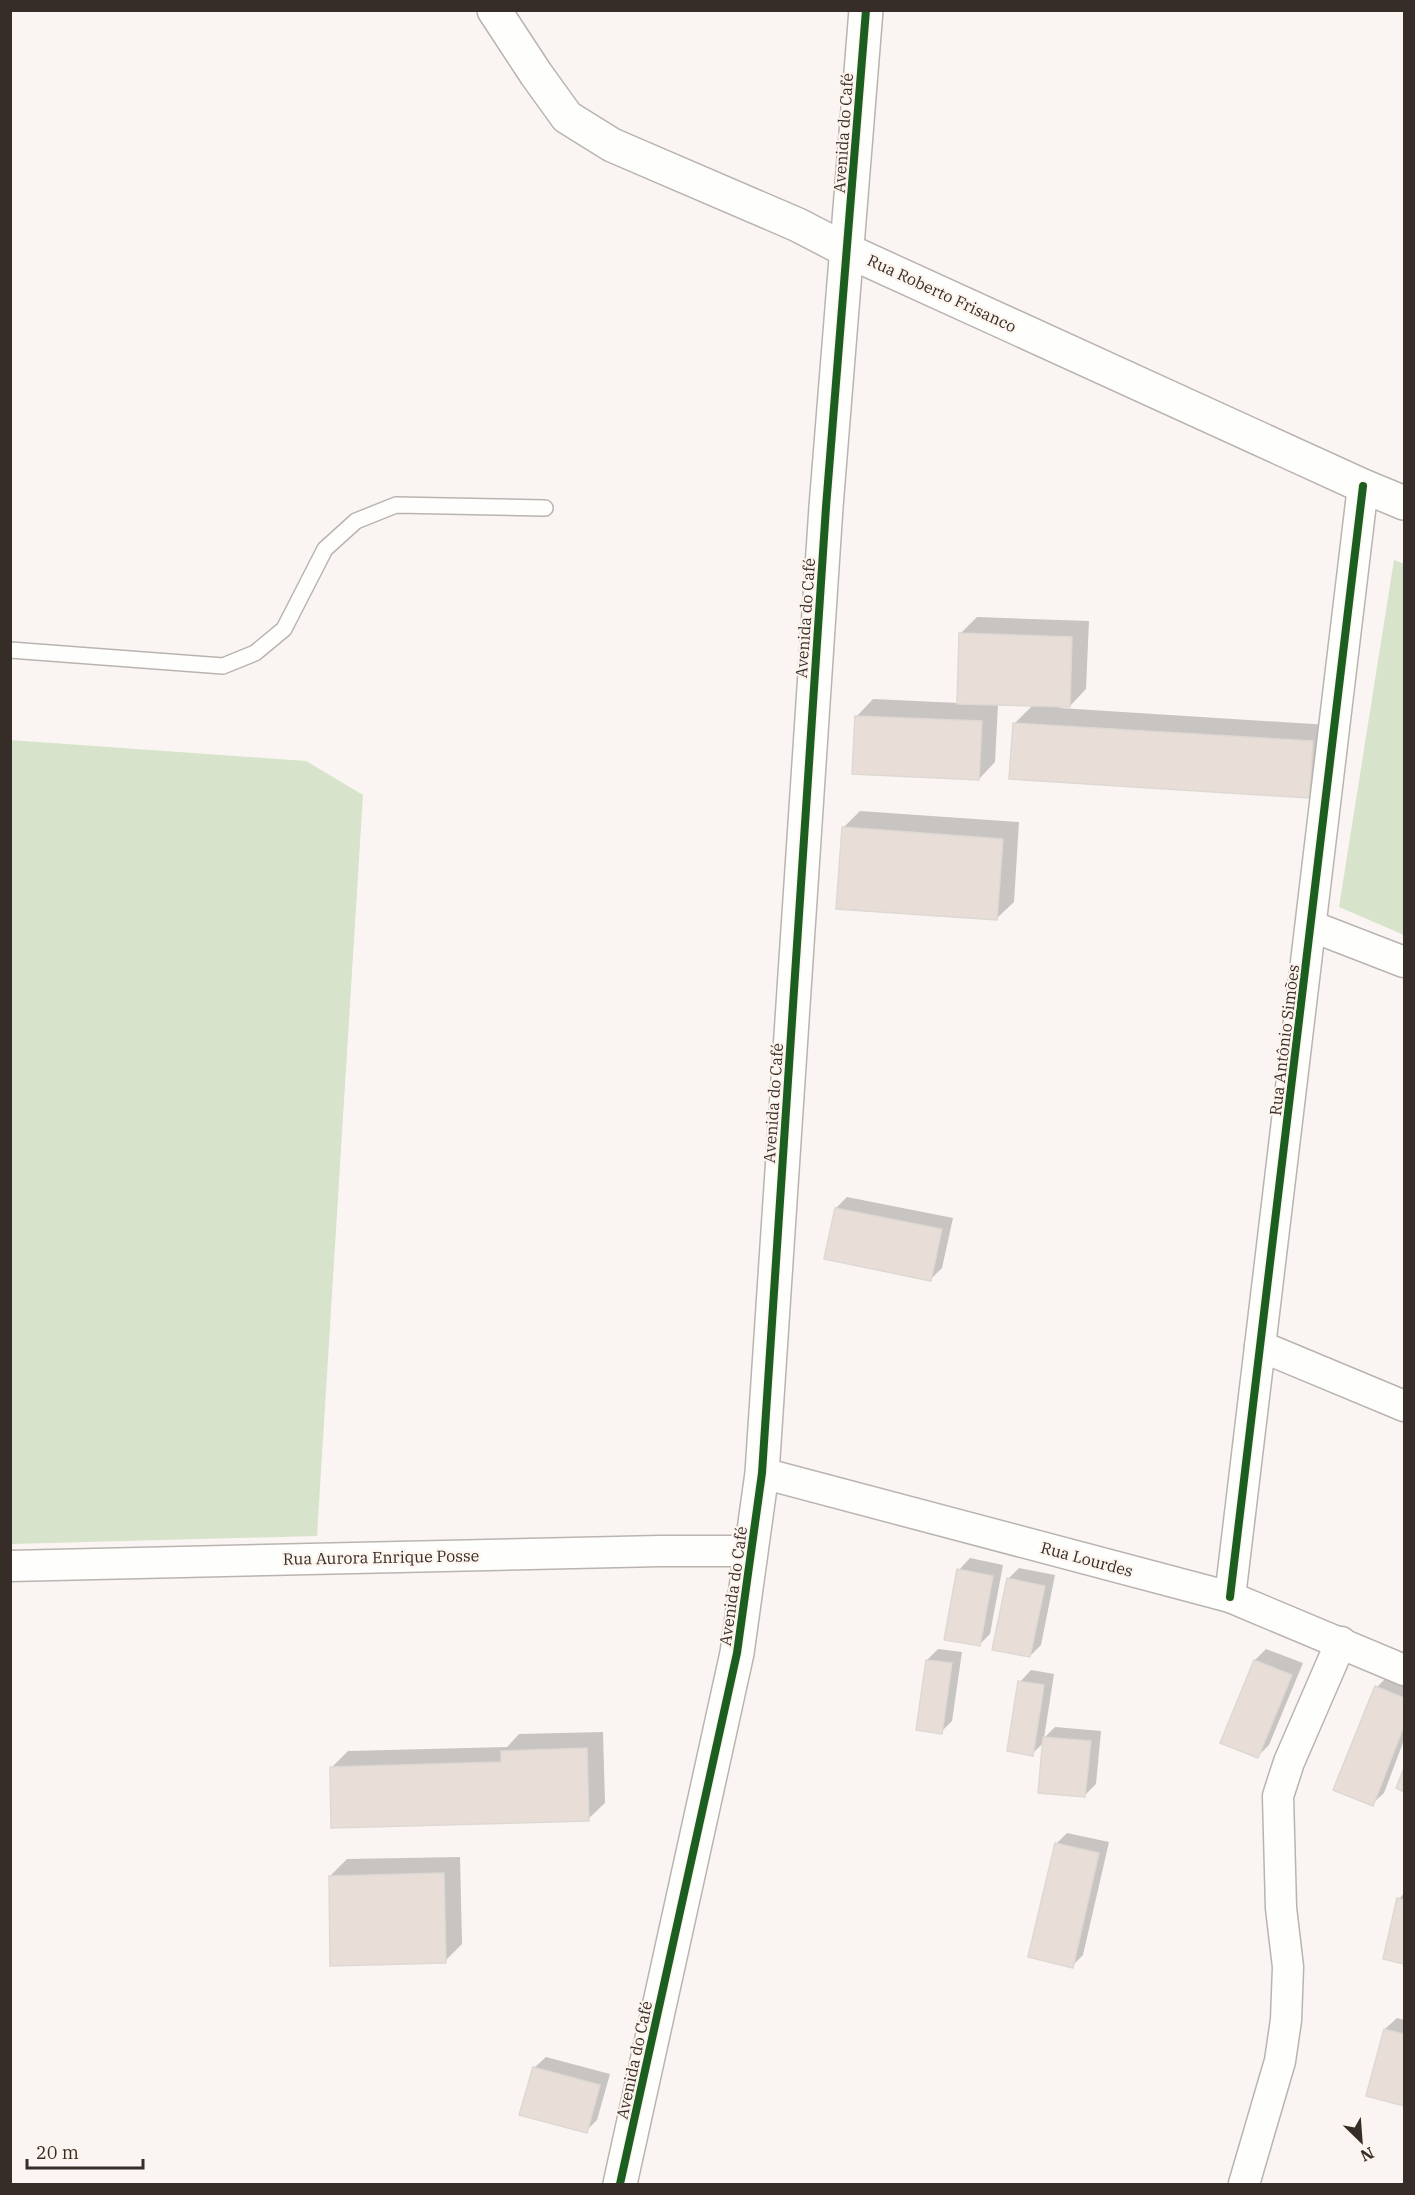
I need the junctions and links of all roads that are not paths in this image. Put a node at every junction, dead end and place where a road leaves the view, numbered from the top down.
1 (494, 10) edge
2 (866, 10) edge
3 (848, 251) junction
4 (1363, 486) junction
5 (1404, 502) edge
6 (545, 508) dead end
7 (10, 650) edge
8 (1311, 926) junction
9 (1404, 962) edge
10 (1260, 1346) junction
11 (1404, 1406) edge
12 (762, 1473) junction
13 (752, 1551) junction
14 (10, 1566) edge
15 (1230, 1597) junction
16 (1341, 1642) junction
17 (1404, 1670) edge
18 (620, 2184) edge
19 (1244, 2184) edge

1 - 3 street, Rua Roberto Frisanco
2 - 3 street, Avenida do Café
3 - 4 street, Rua Roberto Frisanco
3 - 12 street, Avenida do Café
4 - 5 street, Rua Roberto Frisanco
4 - 8 street, Rua Antônio Simões
6 - 7 lane
8 - 9 street
8 - 10 street, Rua Antônio Simões
10 - 11 street
10 - 15 street, Rua Antônio Simões
12 - 13 street, Avenida do Café
12 - 15 street, Rua Lourdes
13 - 14 street, Rua Aurora Enrique Posse
13 - 18 street, Avenida do Café
15 - 16 street, Rua Lourdes
16 - 17 street, Rua Lourdes
16 - 19 street

